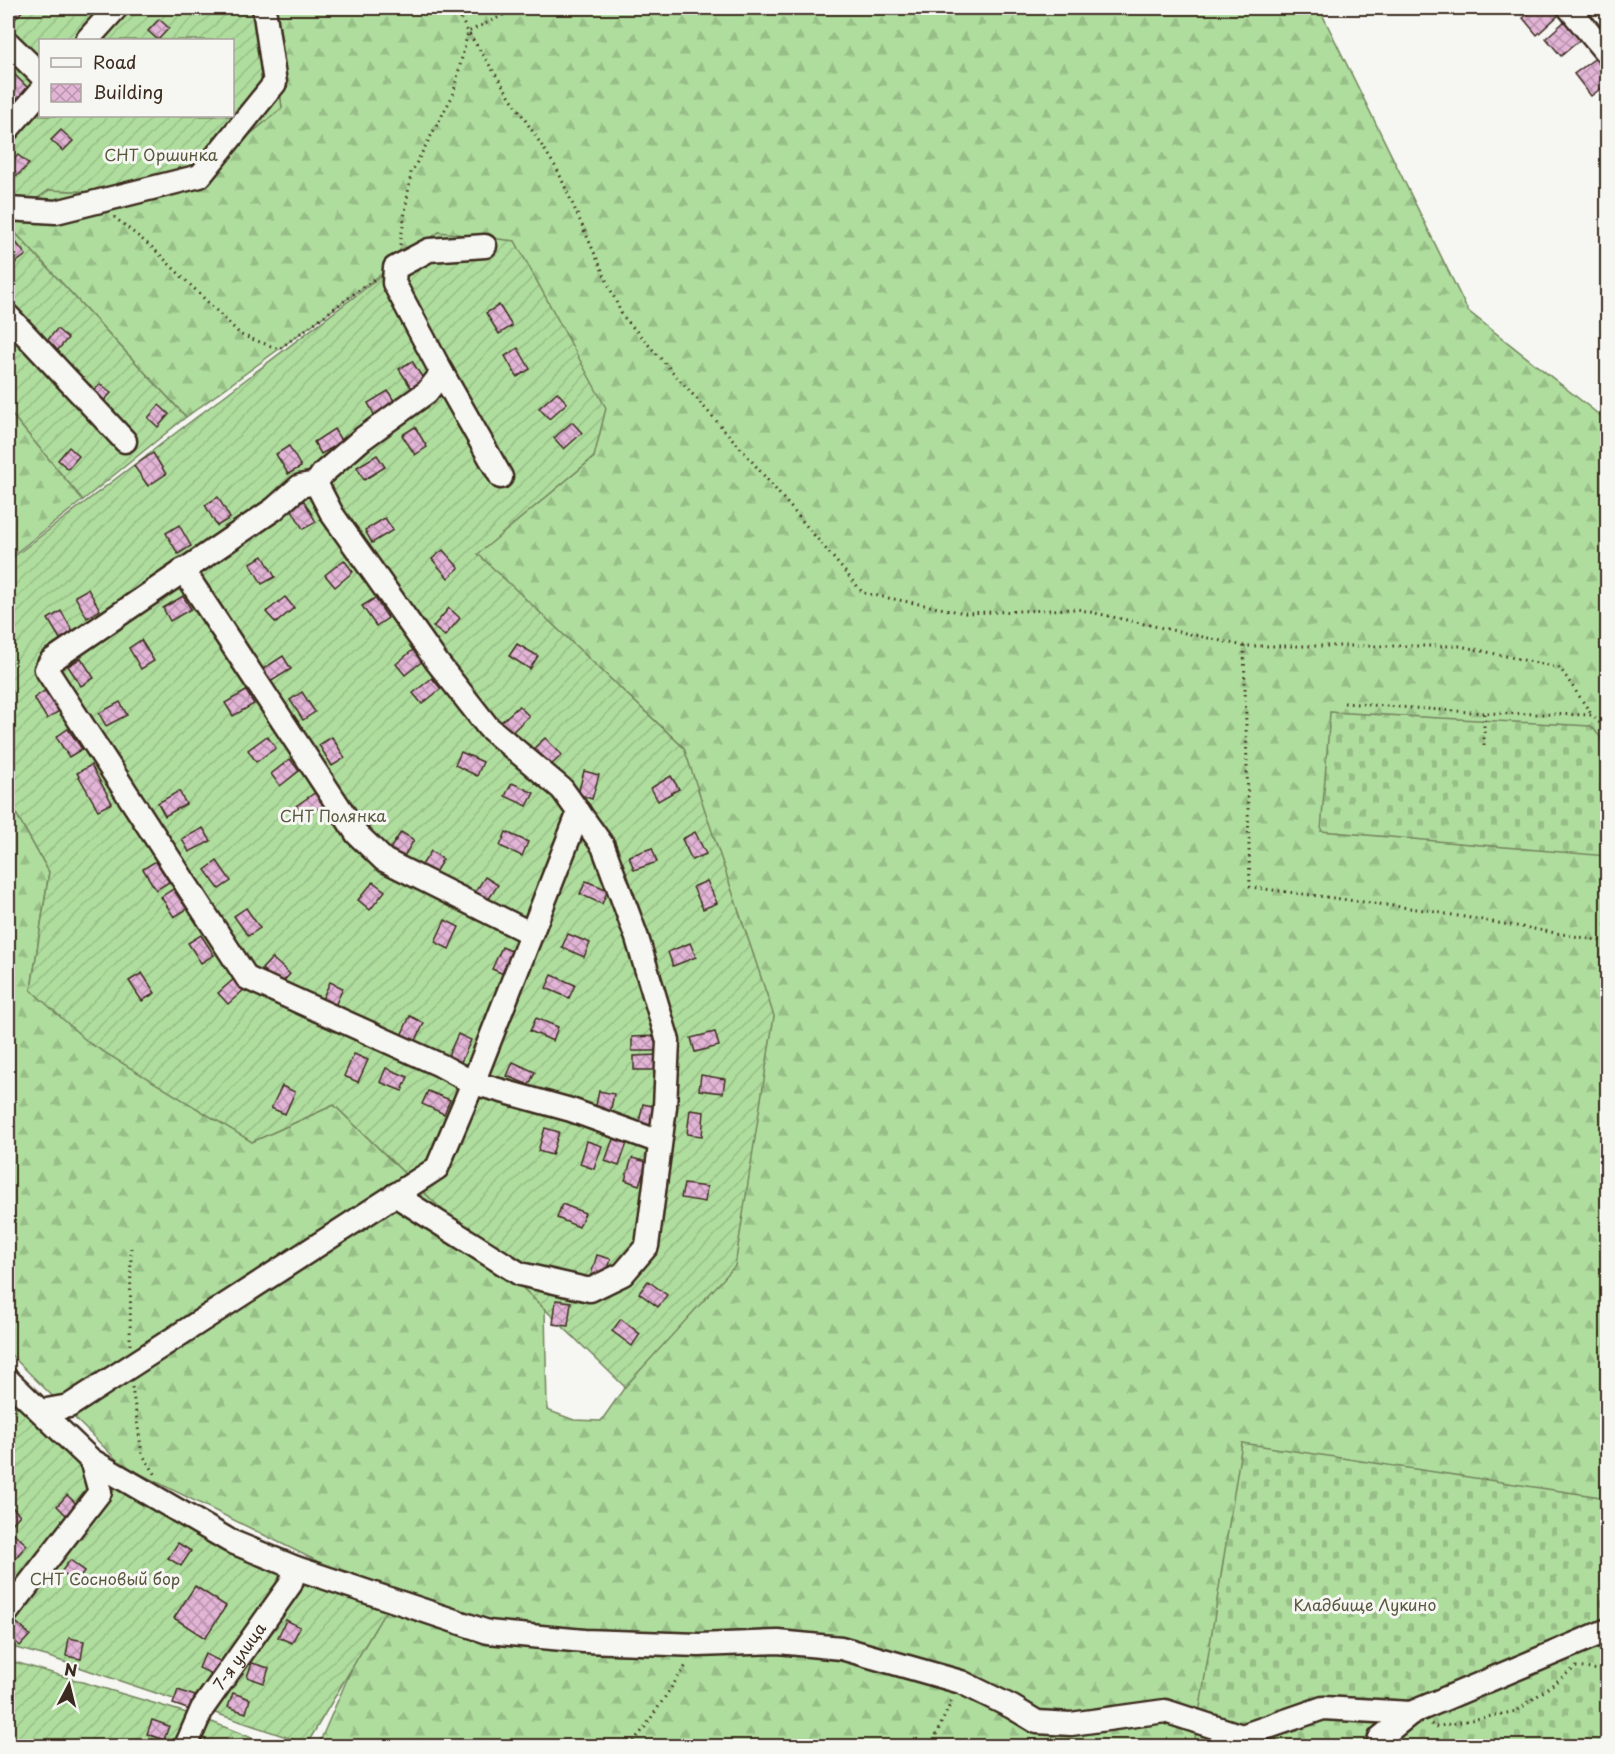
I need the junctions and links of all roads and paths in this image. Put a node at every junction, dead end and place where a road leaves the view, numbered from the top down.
1 (116, 8) edge
2 (264, 8) edge
3 (455, 8) edge
4 (518, 8) edge
5 (1569, 8) edge
6 (468, 32) junction
7 (88, 39) edge
8 (8, 43) edge
9 (1608, 56) edge
10 (39, 73) edge
11 (39, 93) edge
12 (8, 129) edge
13 (95, 202) junction
14 (8, 209) edge
15 (485, 246) dead end
16 (395, 268) junction
17 (8, 316) edge
18 (442, 374) junction
19 (124, 441) dead end
20 (501, 477) dead end
21 (316, 483) junction
22 (183, 570) junction
23 (1244, 645) junction
24 (1344, 704) dead end
25 (1484, 713) junction
26 (1592, 715) junction
27 (1608, 731) edge
28 (1484, 745) dead end
29 (579, 812) junction
30 (530, 933) junction
31 (1608, 942) edge
32 (473, 1083) junction
33 (660, 1142) junction
34 (395, 1195) junction
35 (8, 1380) edge
36 (41, 1411) junction
37 (91, 1460) junction
38 (296, 1568) junction
39 (8, 1611) edge
40 (1608, 1630) edge
41 (699, 1645) junction
42 (1608, 1671) edge
43 (961, 1682) junction
44 (1411, 1713) junction
45 (186, 1746) edge
46 (629, 1746) edge
47 (931, 1746) edge
48 (1378, 1746) edge

1 - 7 street
2 - 13 street
3 - 6 path
4 - 6 path
5 - 9 street
6 - 16 path
6 - 23 path
8 - 10 street
11 - 12 street
13 - 14 street
13 - 16 path
15 - 16 street
16 - 18 street
17 - 19 street
18 - 20 street
18 - 21 street
21 - 22 street
21 - 29 street
22 - 30 street
22 - 32 street
23 - 26 path
23 - 31 path
24 - 25 path
25 - 26 path
25 - 28 path
26 - 27 path
29 - 30 street
29 - 33 street
30 - 32 street
32 - 33 street
32 - 34 street
33 - 34 street
34 - 36 street
35 - 36 street
36 - 37 street
37 - 38 street
37 - 39 street
38 - 41 street
38 - 45 street, 7-я улица
40 - 44 street
41 - 43 street
41 - 46 path
42 - 44 path
43 - 44 street
43 - 47 path
44 - 48 street

